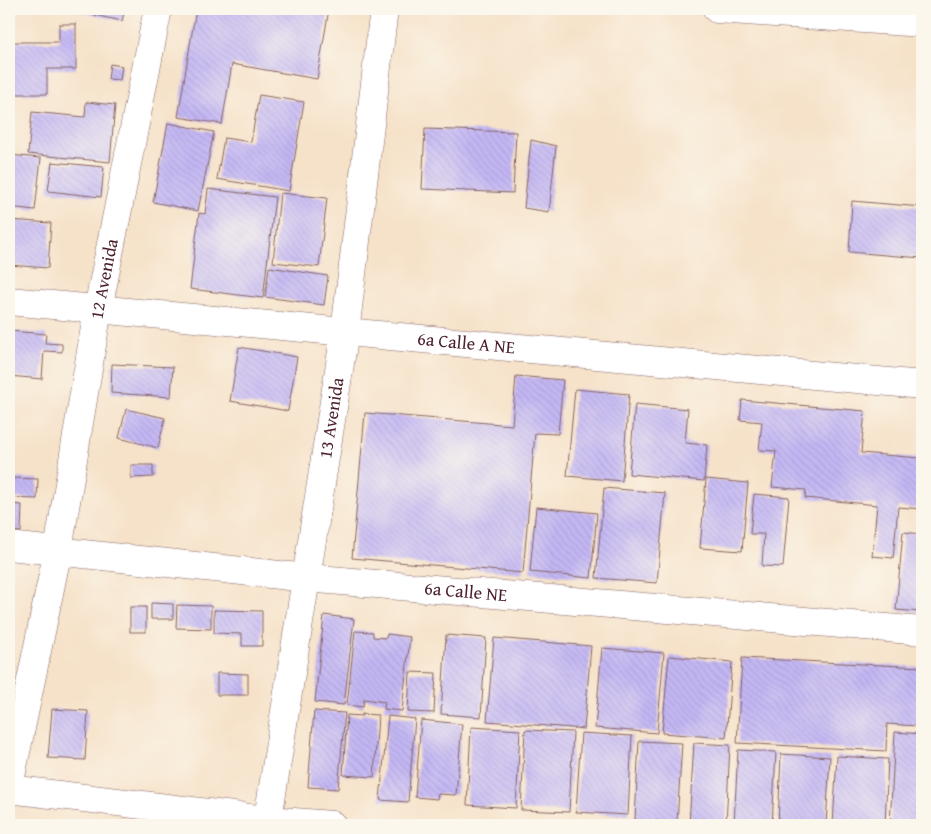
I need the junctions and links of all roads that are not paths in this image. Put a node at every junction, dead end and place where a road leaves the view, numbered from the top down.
1 (158, 9) edge
2 (384, 9) edge
3 (717, 9) edge
4 (773, 10) edge
5 (922, 23) edge
6 (9, 301) edge
7 (98, 309) junction
8 (345, 332) junction
9 (922, 385) edge
10 (9, 546) edge
11 (58, 550) junction
12 (307, 578) junction
13 (922, 632) edge
14 (9, 787) edge
15 (268, 823) edge
16 (332, 825) edge

1 - 7 street, 12 Avenida
2 - 8 street, 13 Avenida
3 - 4 street
4 - 5 street
6 - 7 street, 6a Calle A NE
7 - 8 street, 6a Calle A NE
7 - 11 street, 12 Avenida
8 - 9 street, 6a Calle A NE
8 - 12 street, 13 Avenida
10 - 11 street, 6a Calle NE
11 - 12 street, 6a Calle NE
11 - 14 street, 12 Avenida
12 - 13 street, 6a Calle NE
12 - 15 street, 13 Avenida
14 - 15 street
15 - 16 street

